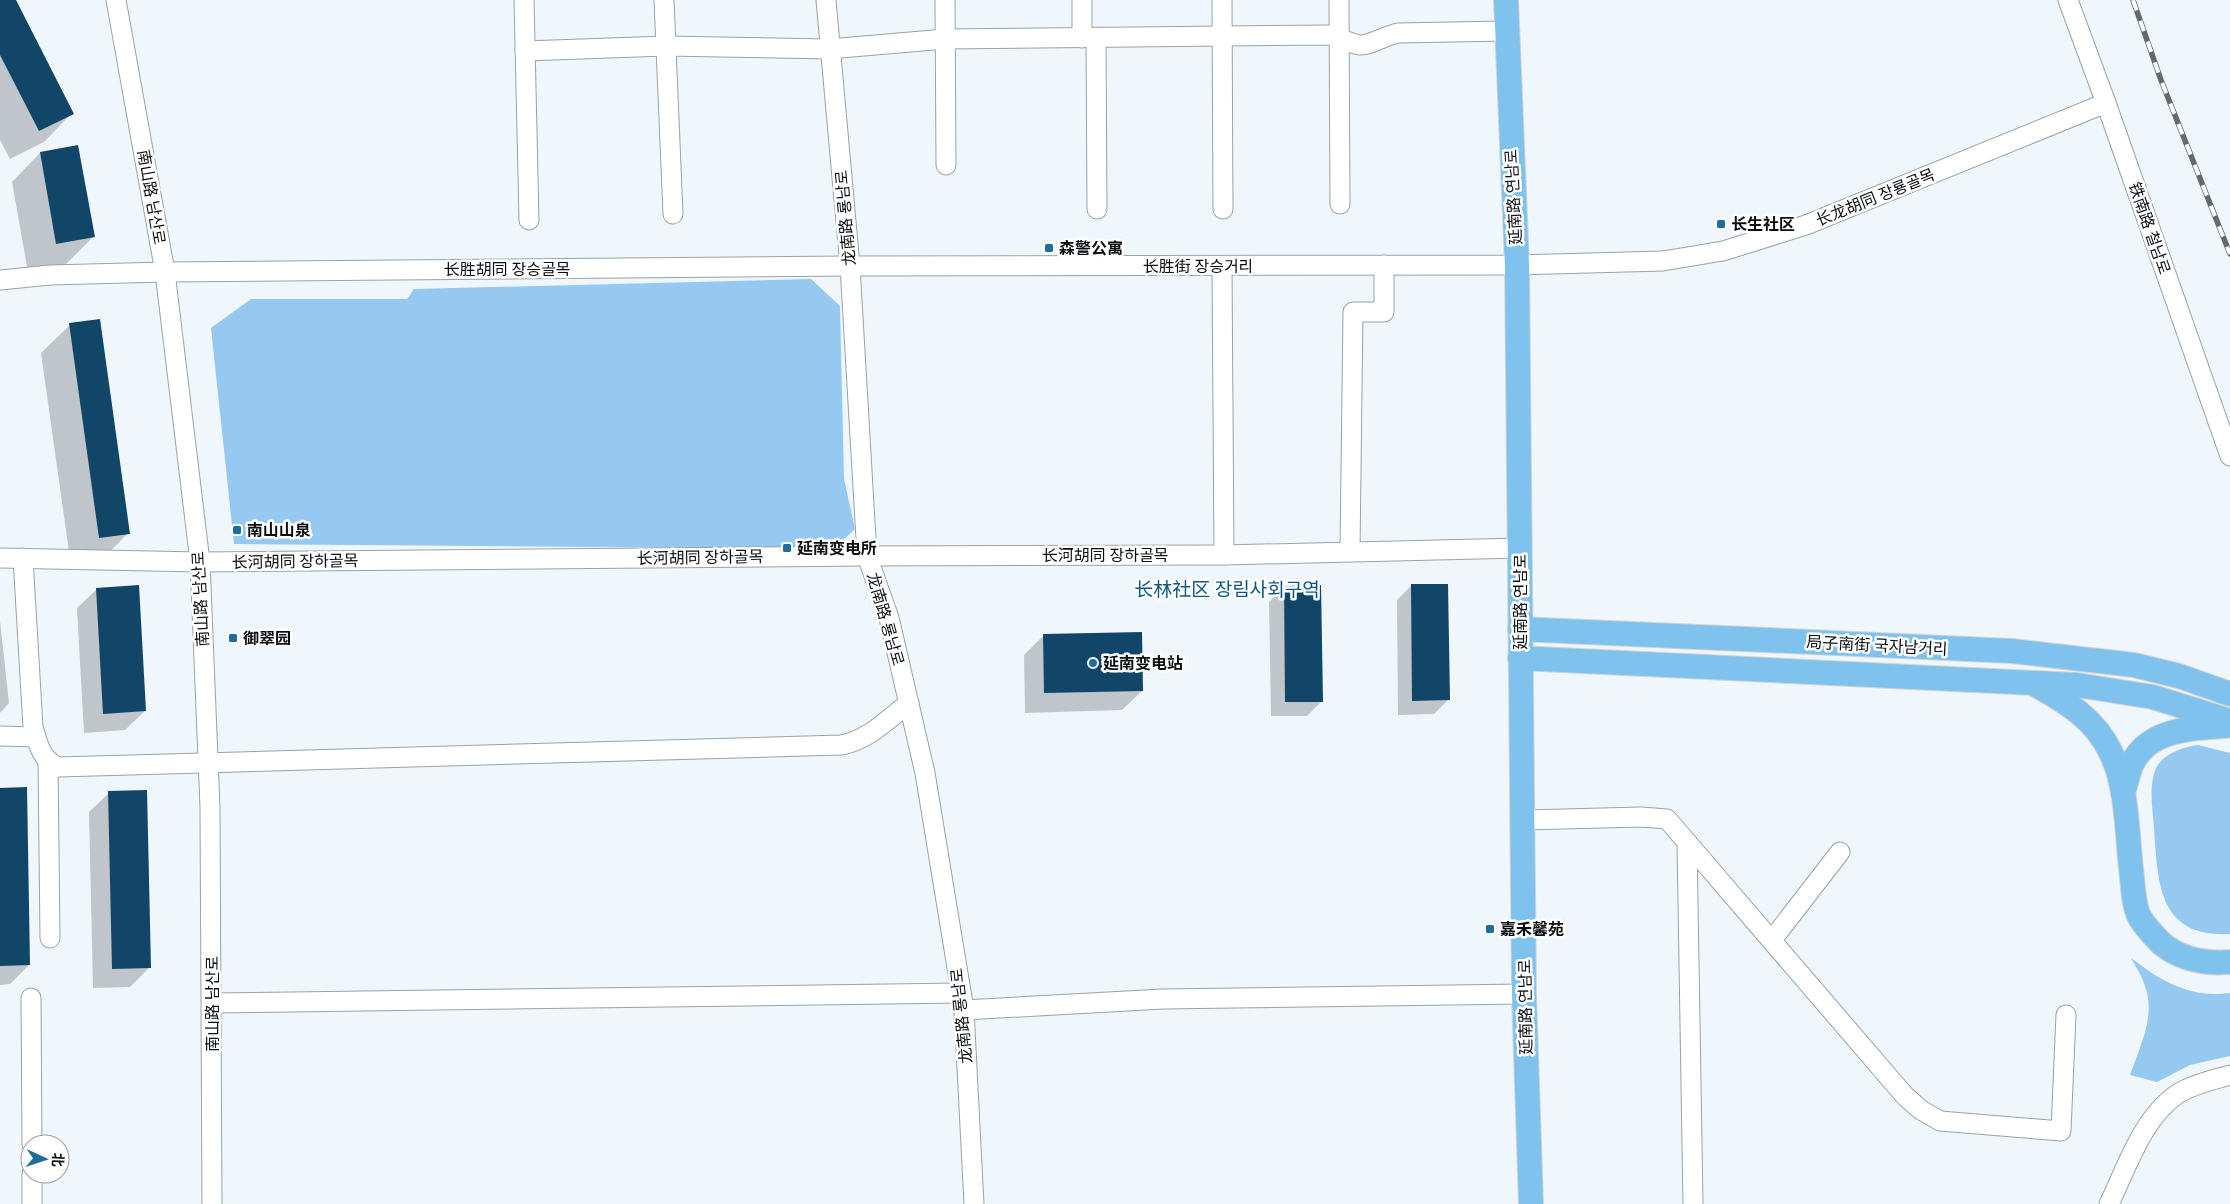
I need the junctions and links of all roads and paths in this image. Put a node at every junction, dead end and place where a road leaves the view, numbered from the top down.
1 (116, 0) edge
2 (524, 0) edge
3 (664, 0) edge
4 (826, 0) edge
5 (945, 0) edge
6 (1082, 0) edge
7 (1222, 0) edge
8 (1338, 0) edge
9 (1506, 0) edge
10 (2068, 0) edge
11 (1506, 31) junction
12 (1222, 36) junction
13 (1089, 37) junction
14 (1339, 37) junction
15 (945, 39) junction
16 (666, 46) junction
17 (829, 49) junction
18 (525, 51) junction
19 (2106, 103) junction
20 (946, 165) dead end
21 (1340, 204) dead end
22 (1097, 209) dead end
23 (1223, 209) dead end
24 (673, 214) dead end
25 (529, 220) dead end
26 (1384, 265) junction
27 (1516, 265) junction
28 (850, 266) junction
29 (1222, 266) junction
30 (165, 272) junction
31 (0, 280) edge
32 (2230, 456) edge
33 (1520, 548) junction
34 (1350, 551) junction
35 (1224, 555) junction
36 (867, 556) junction
37 (0, 558) edge
38 (22, 558) junction
39 (200, 562) junction
40 (1520, 629) junction
41 (1520, 658) junction
42 (2034, 684) junction
43 (2230, 694) edge
44 (908, 703) junction
45 (2230, 721) edge
46 (2230, 726) edge
47 (0, 736) edge
48 (36, 737) junction
49 (48, 763) junction
50 (209, 764) junction
51 (2122, 795) junction
52 (1522, 820) junction
53 (1687, 842) junction
54 (1840, 852) dead end
55 (50, 938) dead end
56 (1772, 940) junction
57 (2230, 962) edge
58 (1524, 994) junction
59 (31, 998) dead end
60 (962, 1001) junction
61 (212, 1003) junction
62 (2066, 1015) dead end
63 (2230, 1075) edge
64 (32, 1134) edge
65 (32, 1184) edge
66 (32, 1204) edge
67 (212, 1204) edge
68 (974, 1204) edge
69 (1531, 1204) edge
70 (1693, 1204) edge
71 (2109, 1204) edge

1 - 30 street, 南山路 남산로
2 - 18 street
3 - 16 street
4 - 17 street, 龙南路 룡남로
5 - 15 street
6 - 13 street
7 - 12 street
8 - 14 street
9 - 11 main road, 延南路 연남로
10 - 19 street, 铁南路 철남로
11 - 14 street
11 - 27 main road, 延南路 연남로
12 - 13 street
12 - 14 street
12 - 23 street
13 - 15 street
13 - 22 street
14 - 21 street
15 - 17 street
15 - 20 street
16 - 17 street
16 - 18 street
16 - 24 street
17 - 28 street, 龙南路 룡남로
18 - 25 street
19 - 27 street, 长龙胡同 장룡골목
19 - 32 street, 铁南路 철남로
26 - 27 street, 长胜街 장승거리
26 - 29 street, 长胜街 장승거리
26 - 34 street
27 - 33 main road, 延南路 연남로
28 - 29 street, 长胜街 장승거리
28 - 30 street, 长胜胡同 장승골목
28 - 36 street, 龙南路 룡남로
29 - 35 street
30 - 31 street, 长胜胡同 장승골목
30 - 39 street, 南山路 남산로
33 - 34 street, 长河胡同 장하골목
33 - 40 main road, 延南路 연남로
34 - 35 street, 长河胡同 장하골목
35 - 36 street, 长河胡同 장하골목
36 - 39 street, 长河胡同 장하골목
36 - 44 street, 龙南路 룡남로
37 - 38 street, 长河胡同 장하골목
38 - 39 street, 长河胡同 장하골목
38 - 48 street
39 - 50 street, 南山路 남산로
40 - 41 main road, 延南路 연남로
40 - 43 main road, 局子南街 국자남거리
41 - 42 main road, 局子南街 국자남거리
41 - 52 main road, 延南路 연남로
42 - 45 main road, 局子南街 국자남거리
42 - 51 main road
44 - 50 street
44 - 60 street, 龙南路 룡남로
46 - 51 main road
47 - 48 street
48 - 49 street
49 - 50 street
49 - 55 street
50 - 61 street, 南山路 남산로
51 - 57 main road
52 - 53 street
52 - 58 main road, 延南路 연남로
53 - 56 street
53 - 70 street
54 - 56 street
56 - 62 street
58 - 60 street
58 - 69 main road, 延南路 연남로
59 - 64 street
60 - 61 street
60 - 68 street, 龙南路 룡남로
61 - 67 street, 南山路 남산로
63 - 71 street
65 - 66 street

